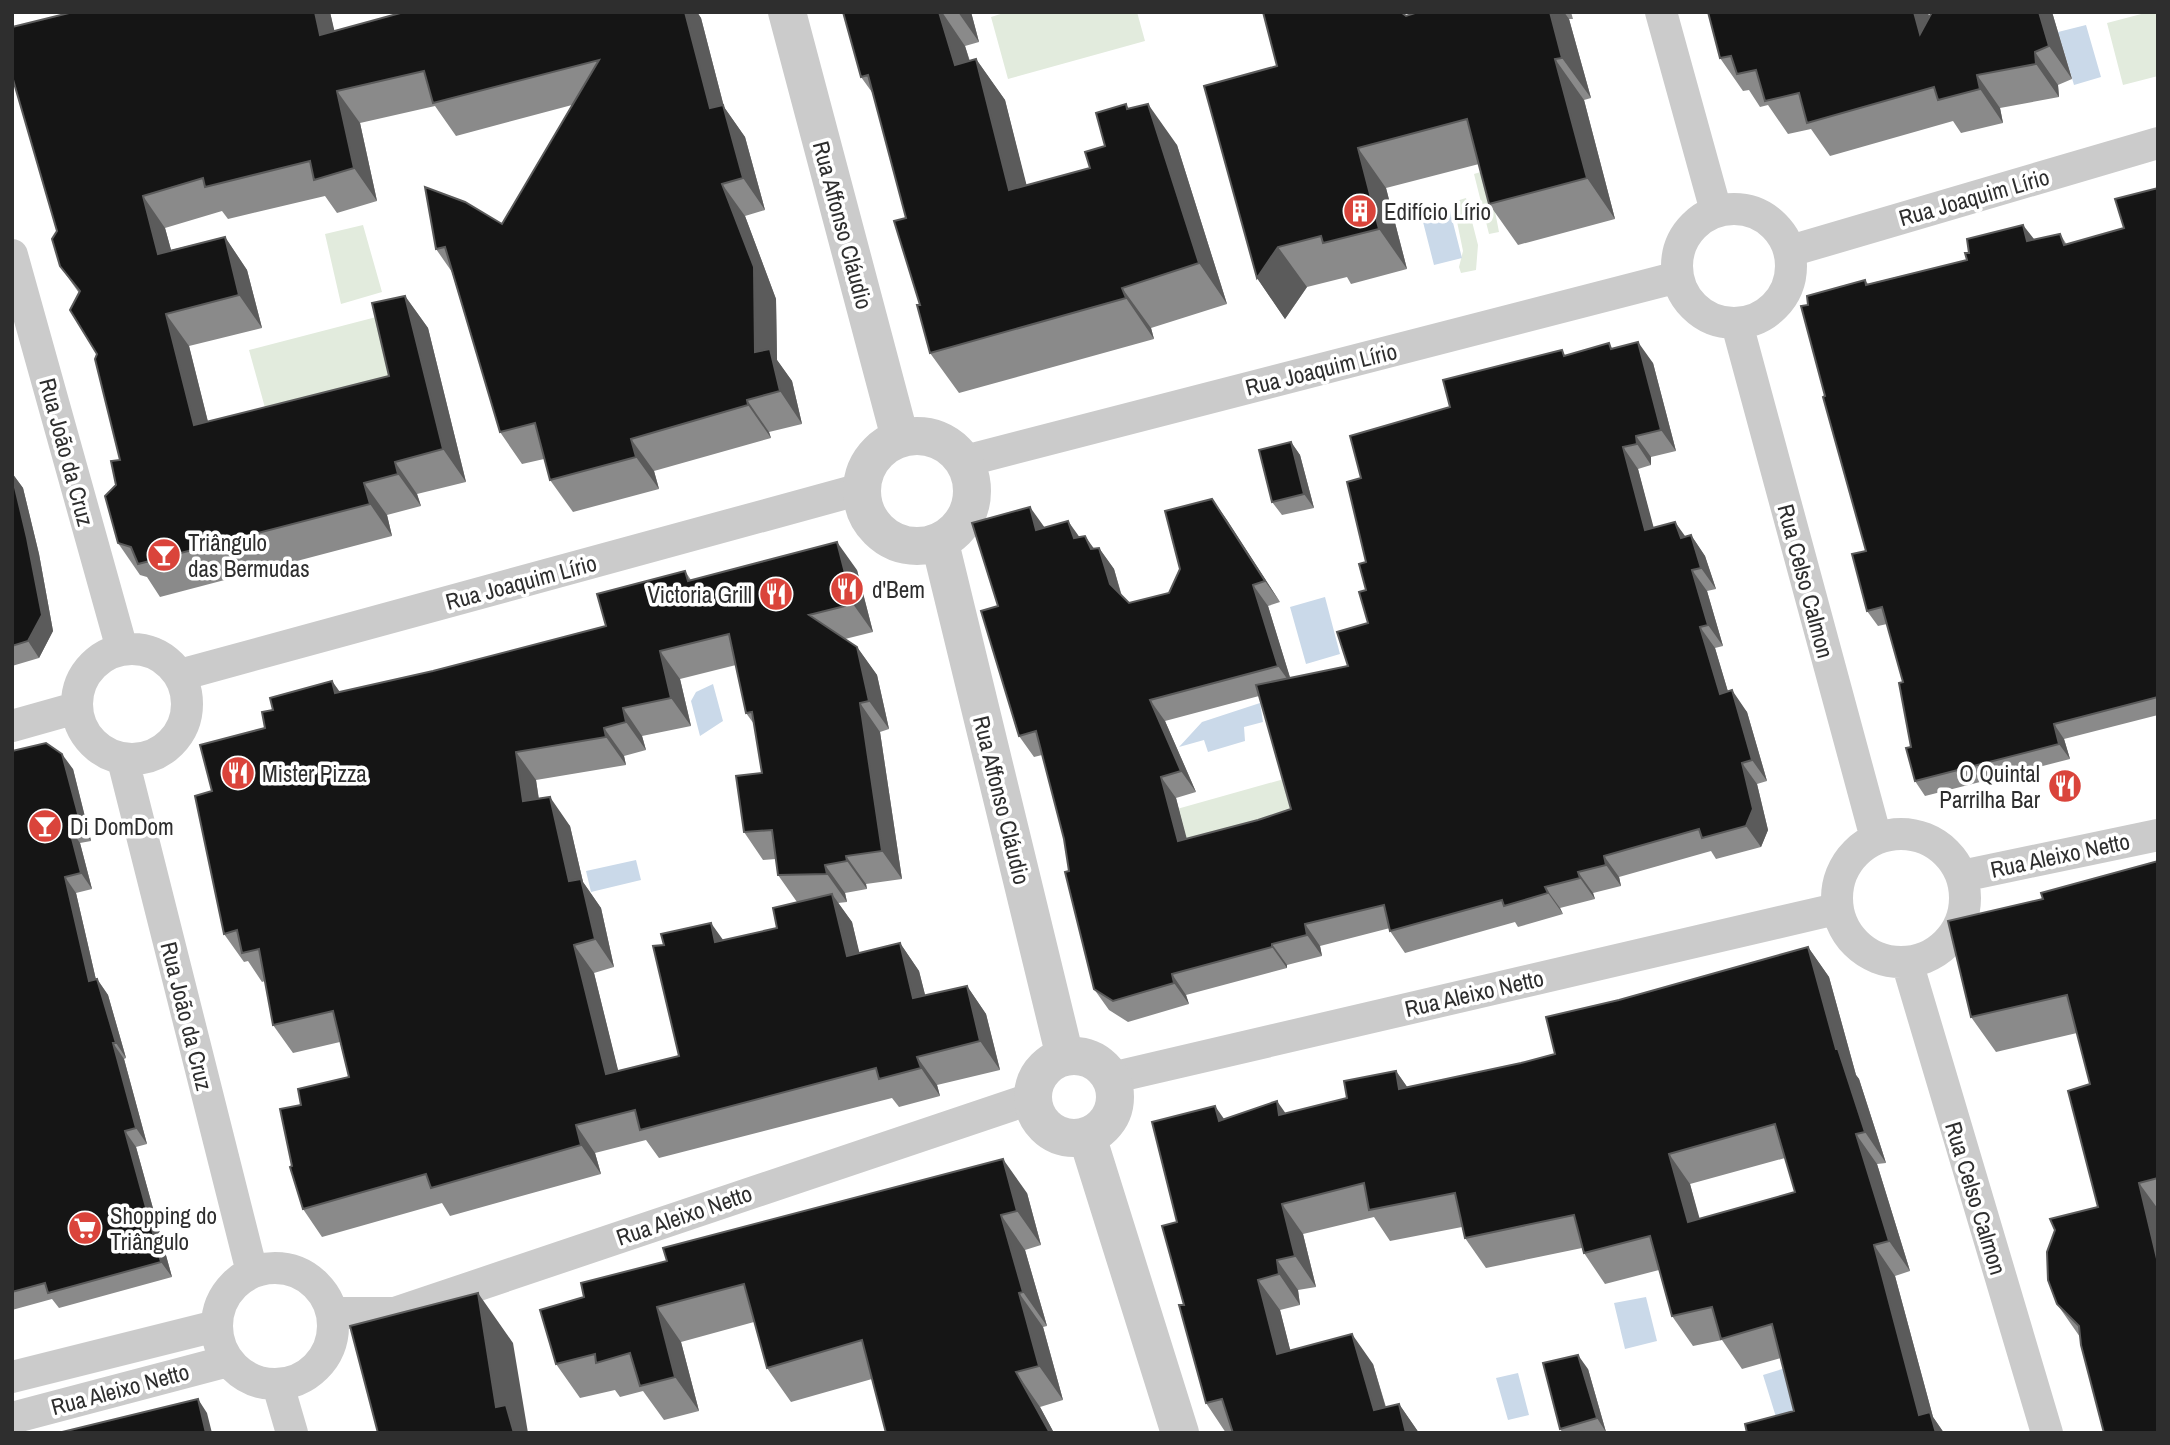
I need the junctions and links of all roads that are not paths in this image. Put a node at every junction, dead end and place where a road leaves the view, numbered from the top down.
1 (787, 12) edge
2 (1661, 12) edge
3 (2158, 143) edge
4 (1716, 211) junction
5 (1790, 251) junction
6 (12, 255) edge
7 (1678, 276) junction
8 (1737, 324) junction
9 (900, 438) junction
10 (965, 461) junction
11 (861, 489) junction
12 (940, 543) junction
13 (122, 649) junction
14 (180, 675) junction
15 (76, 708) junction
16 (12, 726) edge
17 (123, 760) junction
18 (2158, 835) edge
19 (1876, 838) junction
20 (1962, 876) junction
21 (1836, 909) junction
22 (1906, 962) junction
23 (1065, 1057) junction
24 (1111, 1078) junction
25 (1033, 1098) junction
26 (1087, 1136) junction
27 (252, 1272) junction
28 (332, 1313) junction
29 (216, 1326) junction
30 (228, 1361) junction
31 (12, 1377) edge
32 (278, 1385) junction
33 (12, 1418) edge
34 (292, 1433) edge
35 (1180, 1433) edge
36 (2047, 1433) edge

1 - 9 street, Rua Affonso Cláudio
2 - 4 street
3 - 5 street, Rua Joaquim Lírio
4 - 5 street
4 - 7 street
5 - 8 street
6 - 13 street, Rua João da Cruz
7 - 8 street
7 - 10 street, Rua Joaquim Lírio
8 - 19 street, Rua Celso Calmon
9 - 10 street
9 - 11 street
10 - 12 street
11 - 12 street
11 - 14 street, Rua Joaquim Lírio
12 - 23 street, Rua Affonso Cláudio
13 - 14 street
13 - 15 street
14 - 17 street
15 - 16 street
15 - 17 street
17 - 27 street, Rua João da Cruz
18 - 20 street, Rua Aleixo Netto
19 - 20 street
19 - 21 street
20 - 22 street
21 - 22 street
21 - 24 street, Rua Aleixo Netto
22 - 36 street, Rua Celso Calmon
23 - 24 street
23 - 25 street
24 - 26 street
25 - 26 street
25 - 28 street, Rua Aleixo Netto
26 - 35 street
27 - 28 street
27 - 29 street
28 - 32 street
29 - 30 street
29 - 31 street, Rua Aleixo Netto
30 - 32 street
30 - 33 street, Rua Aleixo Netto
32 - 34 street

